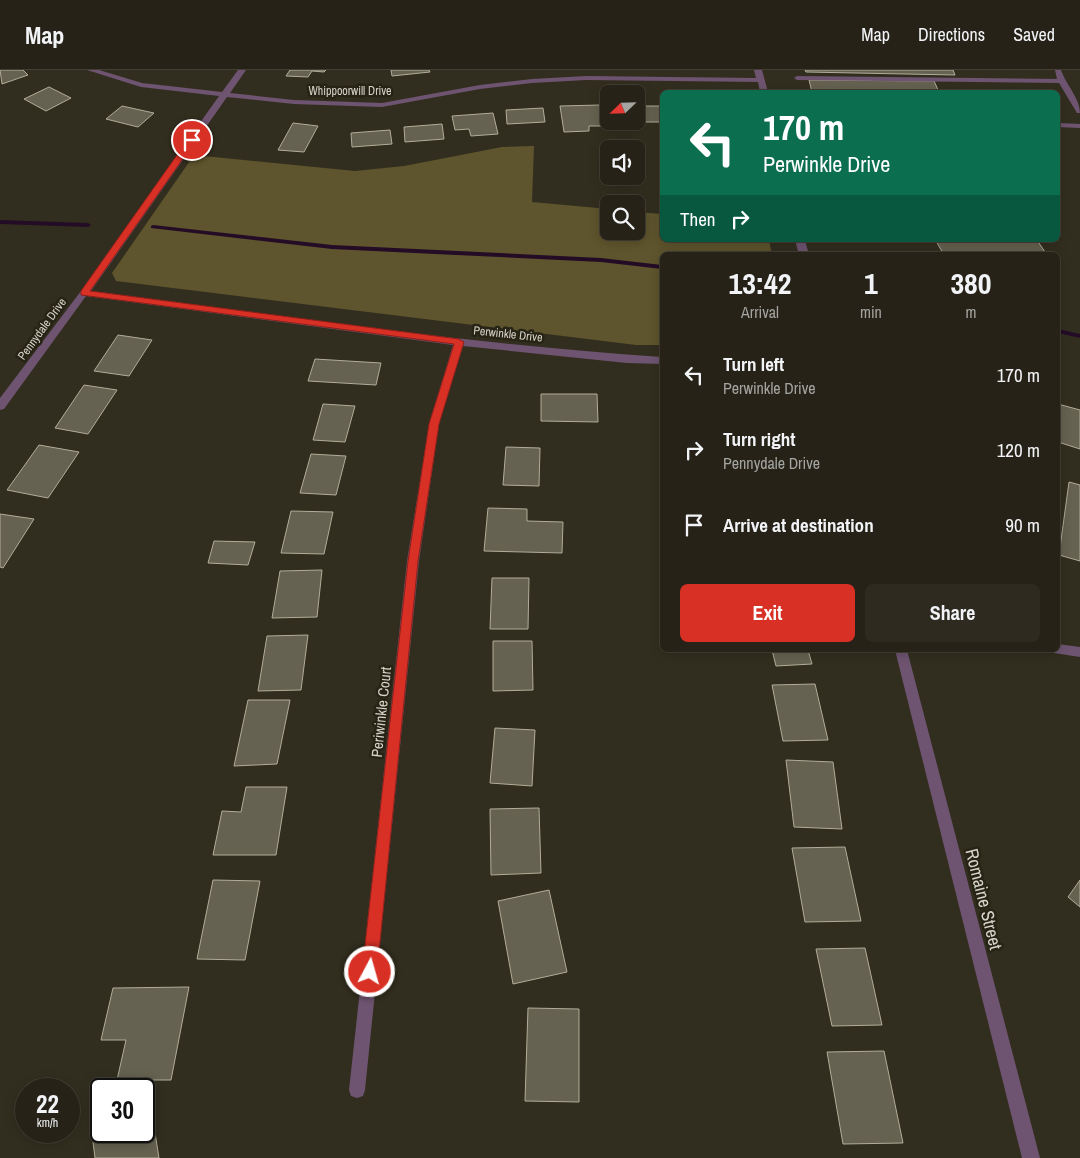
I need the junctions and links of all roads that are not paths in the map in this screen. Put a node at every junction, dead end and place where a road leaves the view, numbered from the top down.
1 (91, 70) edge
2 (242, 70) edge
3 (758, 70) edge
4 (1058, 70) edge
5 (797, 78) dead end
6 (760, 80) junction
7 (1061, 81) junction
8 (763, 90) edge
9 (224, 95) junction
10 (1080, 111) edge
11 (1060, 125) edge
12 (1080, 126) edge
13 (84, 293) junction
14 (459, 342) junction
15 (660, 360) edge
16 (0, 406) edge
17 (1060, 649) edge
18 (902, 652) edge
19 (1080, 652) edge
20 (357, 1090) dead end
21 (1031, 1158) edge

1 - 9 street, Whippoorwill Drive
2 - 9 street, Pennydale Drive
3 - 6 street
4 - 7 lane
5 - 7 lane
6 - 8 street
6 - 9 street, Whippoorwill Drive
7 - 10 lane
9 - 13 street, Pennydale Drive
11 - 12 street
13 - 14 street, Perwinkle Drive
13 - 16 street, Pennydale Drive
14 - 15 street, Perwinkle Drive
14 - 20 street, Periwinkle Court
17 - 19 lane
18 - 21 street, Romaine Street

